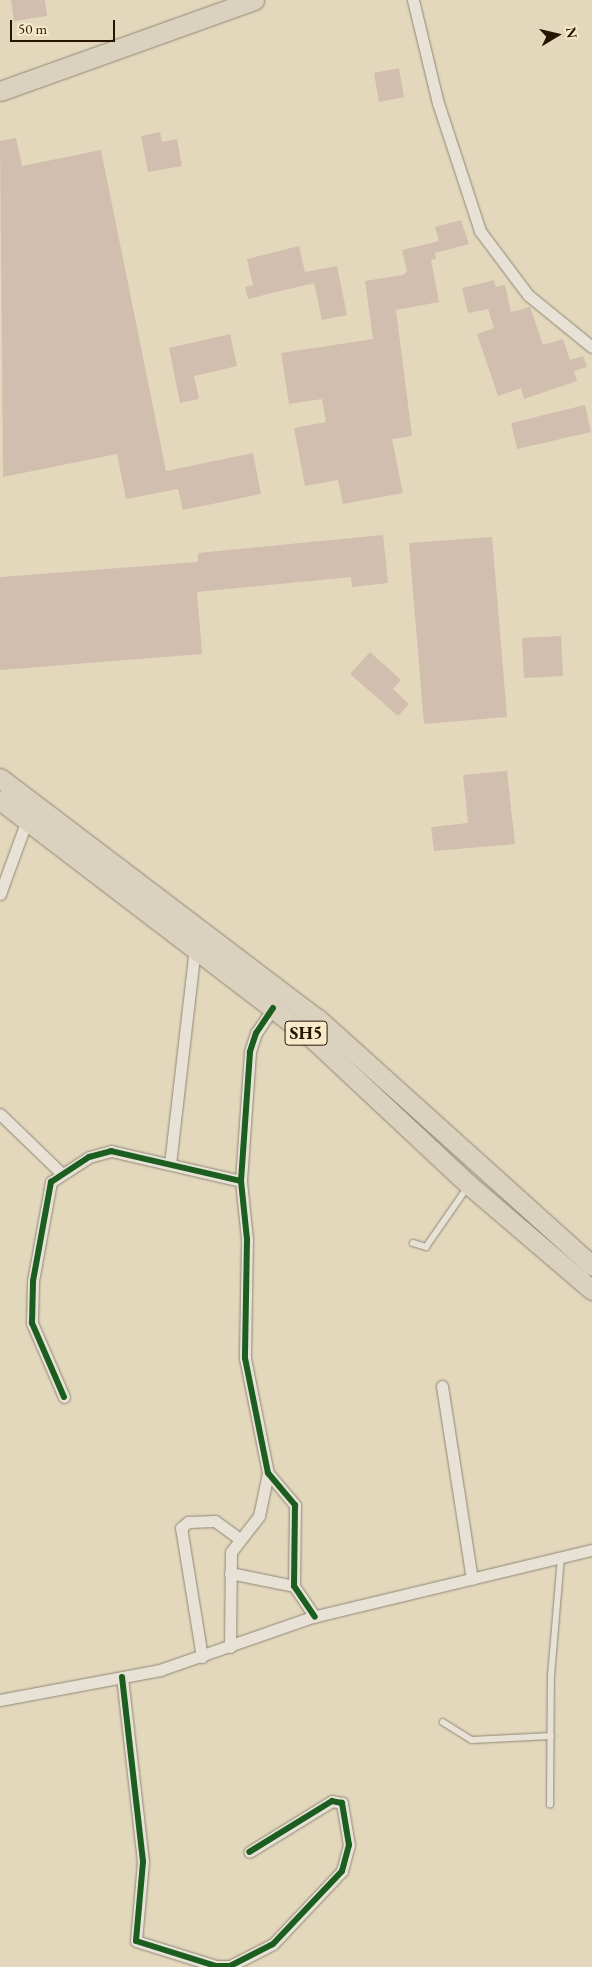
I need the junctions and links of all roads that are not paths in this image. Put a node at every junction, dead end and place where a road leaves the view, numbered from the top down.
1 (254, 0) edge
2 (413, 0) edge
3 (0, 91) edge
4 (592, 347) edge
5 (0, 778) edge
6 (0, 800) edge
7 (27, 820) junction
8 (0, 894) edge
9 (195, 947) junction
10 (273, 1008) junction
11 (0, 1114) edge
12 (170, 1164) junction
13 (61, 1173) junction
14 (241, 1181) junction
15 (469, 1185) junction
16 (413, 1243) dead end
17 (592, 1266) edge
18 (592, 1290) edge
19 (442, 1386) dead end
20 (64, 1397) dead end
21 (268, 1473) junction
22 (238, 1538) junction
23 (592, 1550) edge
24 (561, 1557) junction
25 (230, 1572) junction
26 (472, 1579) junction
27 (294, 1586) junction
28 (315, 1617) junction
29 (230, 1646) junction
30 (202, 1656) junction
31 (122, 1677) junction
32 (0, 1700) edge
33 (443, 1722) dead end
34 (551, 1736) junction
35 (550, 1805) dead end
36 (249, 1852) dead end
37 (230, 1967) edge

1 - 3 main road
2 - 4 street
5 - 17 main road, SH5
6 - 7 main road, SH5
7 - 8 street
7 - 9 main road, SH5
9 - 10 main road, SH5
9 - 12 street
10 - 14 street
10 - 15 main road, SH5
11 - 13 street
12 - 13 street
12 - 14 street
13 - 20 street
14 - 21 street
15 - 16 lane
15 - 18 main road, SH5
19 - 26 street
21 - 22 street
21 - 27 street
22 - 25 street
22 - 30 street
23 - 24 street
24 - 26 street
24 - 34 lane
25 - 27 street
25 - 29 street
26 - 28 street
27 - 28 street
28 - 29 street
29 - 30 street
30 - 31 street
31 - 32 street
31 - 37 street
33 - 34 lane
34 - 35 lane
36 - 37 street

